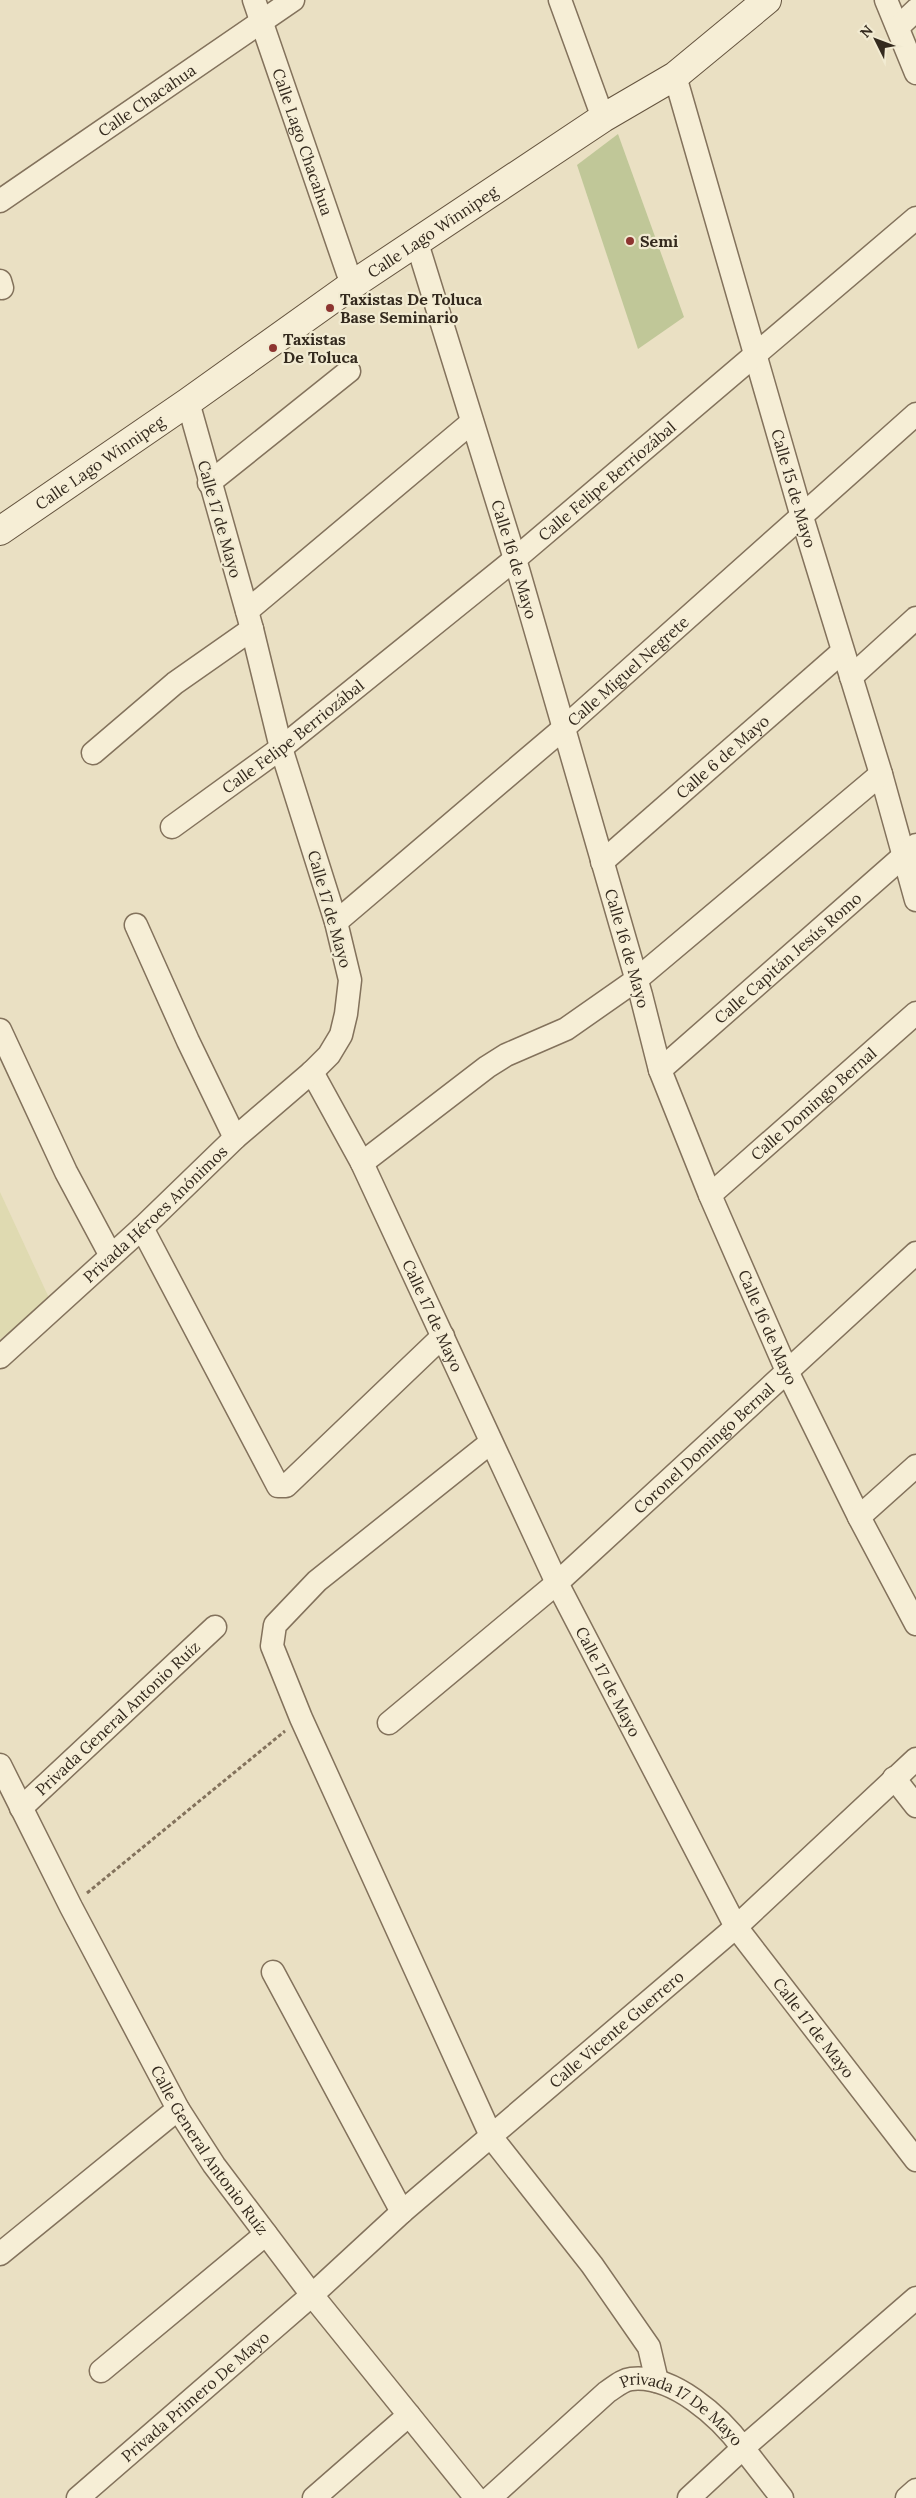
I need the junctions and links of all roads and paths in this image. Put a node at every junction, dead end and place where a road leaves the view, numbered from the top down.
1 (293, 0) edge
2 (560, 0) edge
3 (767, 0) edge
4 (886, 0) edge
5 (258, 10) edge
6 (916, 10) edge
7 (898, 27) junction
8 (916, 73) edge
9 (675, 76) junction
10 (604, 118) junction
11 (0, 200) edge
12 (916, 218) edge
13 (417, 243) junction
14 (352, 284) junction
15 (755, 354) junction
16 (350, 371) dead end
17 (188, 402) junction
18 (916, 414) edge
19 (472, 422) junction
20 (209, 483) junction
21 (802, 517) junction
22 (0, 531) edge
23 (516, 559) junction
24 (916, 618) edge
25 (249, 620) junction
26 (842, 652) junction
27 (851, 677) junction
28 (565, 727) junction
29 (281, 748) junction
30 (93, 753) dead end
31 (881, 774) junction
32 (172, 827) dead end
33 (909, 851) edge
34 (602, 862) junction
35 (916, 900) edge
36 (336, 922) junction
37 (136, 925) dead end
38 (636, 980) junction
39 (916, 1012) edge
40 (0, 1030) edge
41 (660, 1070) junction
42 (312, 1072) junction
43 (235, 1138) junction
44 (362, 1164) junction
45 (710, 1195) junction
46 (142, 1228) junction
47 (916, 1252) edge
48 (111, 1256) junction
49 (443, 1336) junction
50 (0, 1356) edge
51 (788, 1371) junction
52 (490, 1443) junction
53 (916, 1466) edge
54 (859, 1517) junction
55 (557, 1583) junction
56 (916, 1624) edge
57 (215, 1627) dead end
58 (301, 1718) junction
59 (388, 1723) dead end
60 (916, 1759) edge
61 (0, 1765) edge
62 (894, 1778) junction
63 (916, 1806) edge
64 (21, 1808) junction
65 (71, 1907) junction
66 (736, 1927) junction
67 (273, 1972) dead end
68 (178, 2109) junction
69 (492, 2138) junction
70 (916, 2160) edge
71 (402, 2212) junction
72 (266, 2234) junction
73 (0, 2254) edge
74 (312, 2295) junction
75 (916, 2298) edge
76 (101, 2371) dead end
77 (658, 2381) junction
78 (409, 2415) junction
79 (743, 2448) junction
80 (916, 2490) edge
81 (78, 2498) edge
82 (314, 2498) edge
83 (476, 2498) edge
84 (490, 2498) edge
85 (689, 2498) edge
86 (782, 2498) edge
87 (907, 2498) edge

1 - 5 street, Calle Chacahua
2 - 10 street
3 - 9 main road, Calle Lago Winnipeg
4 - 7 street
5 - 11 street, Calle Chacahua
5 - 14 street, Calle Lago Chacahua
6 - 7 street
7 - 8 street
9 - 10 main road, Calle Lago Winnipeg
9 - 15 street, Calle 15 de Mayo
10 - 13 main road, Calle Lago Winnipeg
12 - 15 street, Calle Felipe Berriozábal
13 - 14 main road, Calle Lago Winnipeg
13 - 19 street, Calle 16 de Mayo
14 - 17 main road, Calle Lago Winnipeg
15 - 21 street, Calle 15 de Mayo
15 - 23 street, Calle Felipe Berriozábal
16 - 20 street
17 - 20 street, Calle 17 de Mayo
17 - 22 main road, Calle Lago Winnipeg
18 - 21 street, Calle Miguel Negrete
19 - 23 street, Calle 16 de Mayo
19 - 25 street
20 - 25 street, Calle 17 de Mayo
21 - 26 street, Calle 15 de Mayo
21 - 28 street, Calle Miguel Negrete
23 - 28 street, Calle 16 de Mayo
23 - 29 street, Calle Felipe Berriozábal
24 - 27 street
25 - 29 street, Calle 17 de Mayo
25 - 30 street
26 - 27 street, Calle 15 de Mayo
26 - 34 street, Calle 6 de Mayo
27 - 31 street, Calle 15 de Mayo
28 - 34 street, Calle 16 de Mayo
28 - 36 street, Calle Miguel Negrete
29 - 32 street, Calle Felipe Berriozábal
29 - 36 street, Calle 17 de Mayo
31 - 33 street, Calle 15 de Mayo
31 - 38 street
33 - 35 street, Calle 15 de Mayo
33 - 41 street, Calle Capitán Jesús Romo
34 - 38 street, Calle 16 de Mayo
36 - 42 street, Calle 17 de Mayo
37 - 43 street
38 - 41 street, Calle 16 de Mayo
38 - 44 street
39 - 45 street, Calle Domingo Bernal
40 - 48 street
41 - 45 street, Calle 16 de Mayo
42 - 43 street, Privada Héroes Anónimos
42 - 44 street, Calle 17 de Mayo
43 - 46 street, Privada Héroes Anónimos
44 - 49 street, Calle 17 de Mayo
45 - 51 street, Calle 16 de Mayo
46 - 48 street, Privada Héroes Anónimos
46 - 49 street
47 - 51 street, Coronel Domingo Bernal
48 - 50 street, Privada Héroes Anónimos
49 - 52 street, Calle 17 de Mayo
51 - 54 street, Calle 16 de Mayo
51 - 55 street, Coronel Domingo Bernal
52 - 55 street, Calle 17 de Mayo
52 - 58 street
53 - 54 street
54 - 56 street, Calle 16 de Mayo
55 - 59 street, Coronel Domingo Bernal
55 - 66 street, Calle 17 de Mayo
57 - 64 street, Privada General Antonio Ruíz
58 - 65 path
58 - 69 street
60 - 62 street, Calle Vicente Guerrero
61 - 64 street, Calle General Antonio Ruíz
62 - 63 street
62 - 66 street, Calle Vicente Guerrero
64 - 65 street, Calle General Antonio Ruíz
65 - 68 street, Calle General Antonio Ruíz
66 - 69 street, Calle Vicente Guerrero
66 - 70 street, Calle 17 de Mayo
67 - 71 street
68 - 72 street, Calle General Antonio Ruíz
68 - 73 street
69 - 71 street, Calle Vicente Guerrero
69 - 77 street
71 - 74 street, Calle Vicente Guerrero
72 - 74 street, Calle General Antonio Ruíz
72 - 76 street
74 - 78 street, Calle General Antonio Ruíz
74 - 81 street, Privada Primero De Mayo
75 - 79 street, Privada 17 De Mayo
77 - 79 street, Privada 17 De Mayo
77 - 84 street, Privada 17 De Mayo
78 - 82 street
78 - 83 street, Calle General Antonio Ruíz
79 - 85 street
79 - 86 street
80 - 87 street

